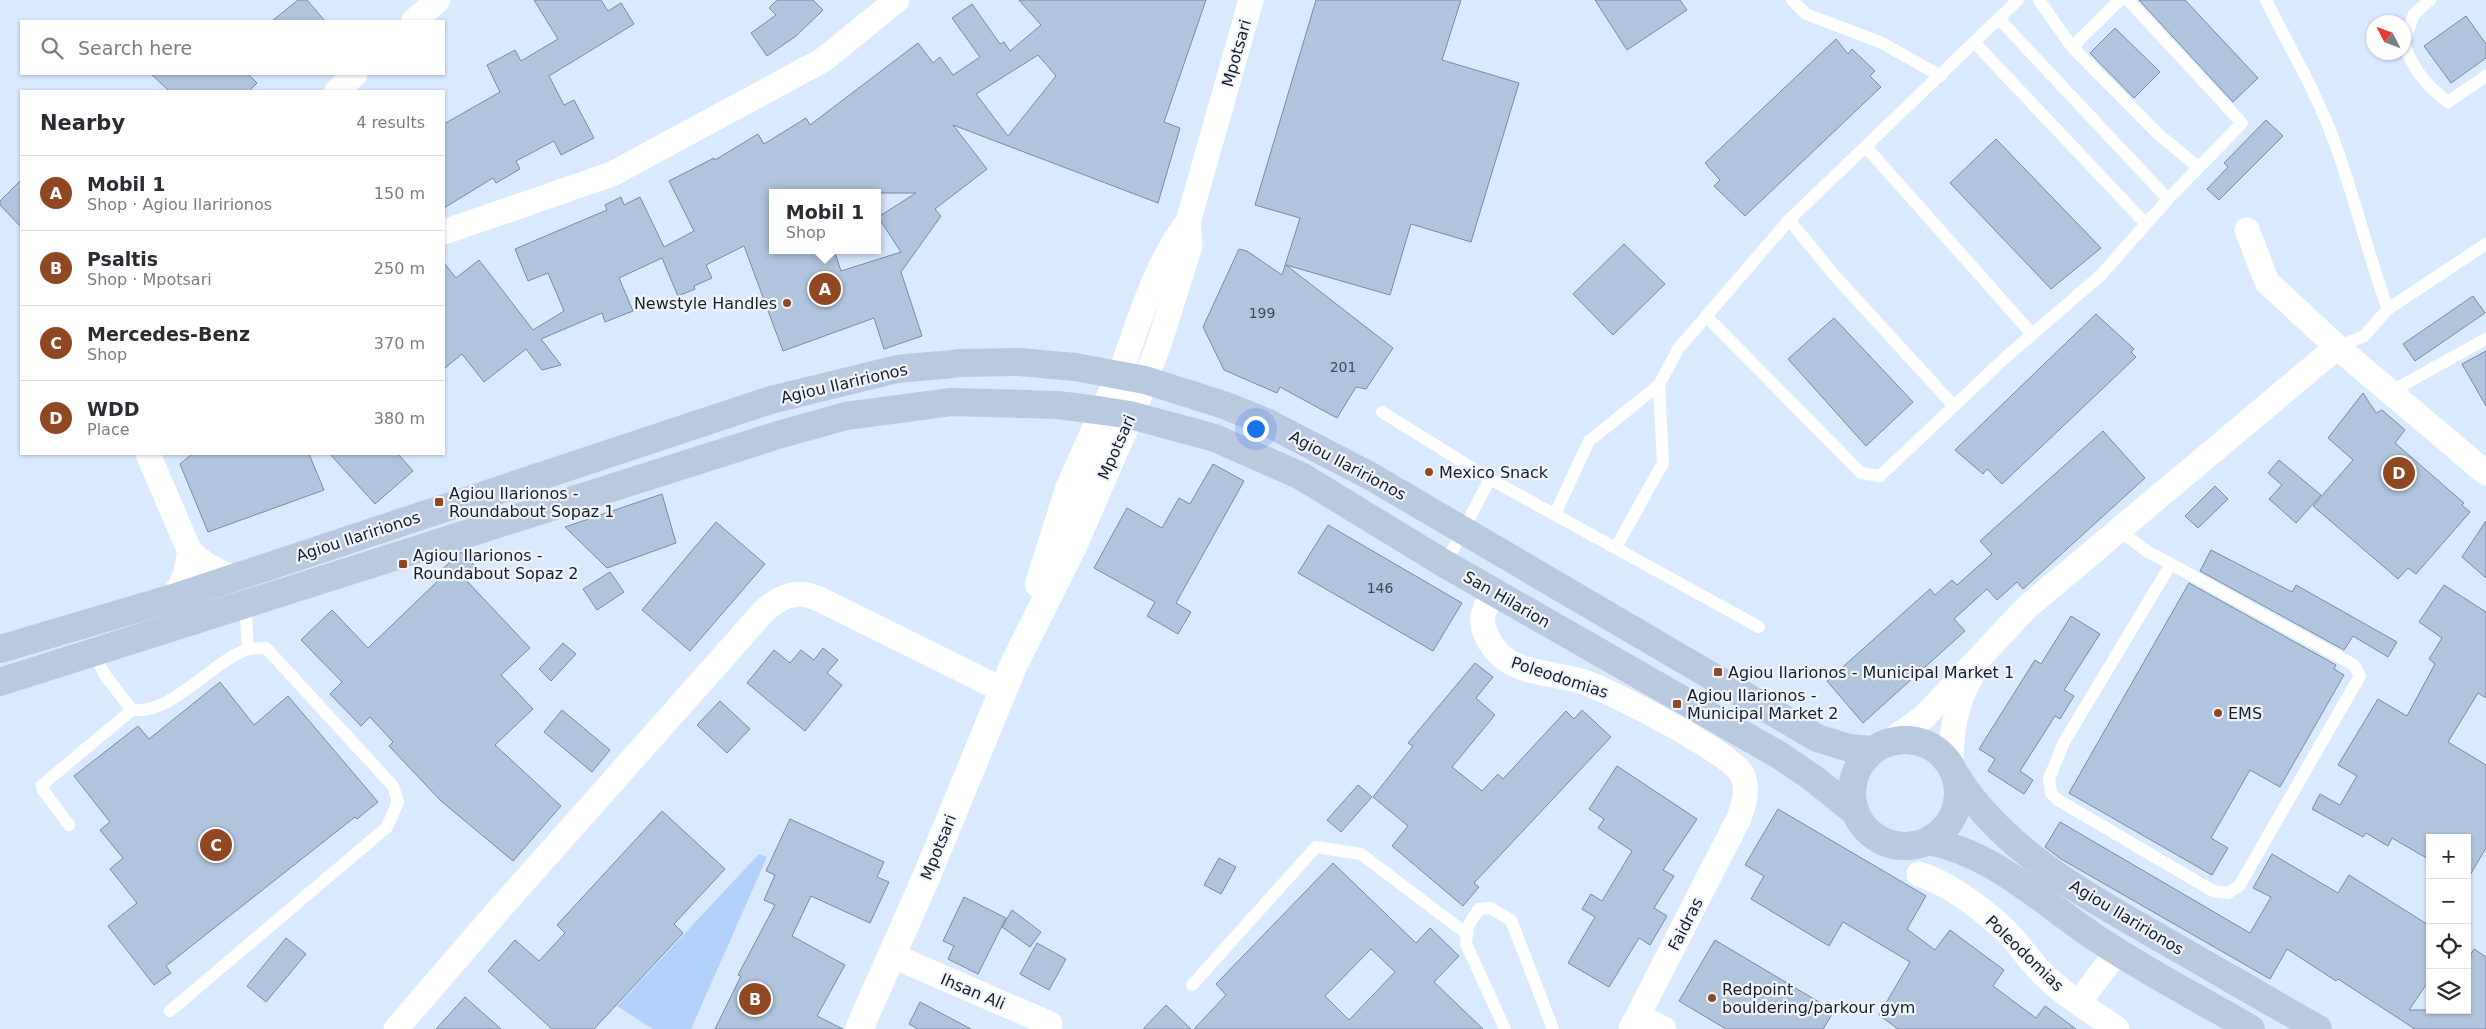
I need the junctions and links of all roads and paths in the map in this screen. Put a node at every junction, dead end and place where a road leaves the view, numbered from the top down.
1 (438, 0) edge
2 (897, 0) edge
3 (1251, 0) edge
4 (1792, 0) edge
5 (2018, 0) edge
6 (2039, 0) edge
7 (2120, 0) edge
8 (2128, 0) edge
9 (2266, 0) edge
10 (2430, 0) edge
11 (1999, 19) junction
12 (415, 20) edge
13 (2411, 23) edge
14 (1974, 42) junction
15 (2072, 47) junction
16 (2410, 60) edge
17 (354, 75) edge
18 (1941, 76) junction
19 (2486, 76) edge
20 (338, 90) edge
21 (1866, 147) junction
22 (2198, 167) junction
23 (2168, 199) junction
24 (1789, 220) junction
25 (2145, 223) junction
26 (2247, 230) dead end
27 (445, 232) edge
28 (2486, 244) edge
29 (2388, 309) junction
30 (1706, 316) junction
31 (2032, 334) junction
32 (2486, 339) edge
33 (2337, 347) junction
34 (1132, 378) junction
35 (1659, 385) junction
36 (2390, 392) junction
37 (1954, 406) junction
38 (1104, 411) junction
39 (1382, 412) dead end
40 (1130, 415) junction
41 (148, 455) edge
42 (2486, 473) edge
43 (1490, 479) junction
44 (1356, 507) joint
45 (1555, 514) junction
46 (1463, 530) junction
47 (2119, 530) junction
48 (1616, 547) junction
49 (190, 552) junction
50 (1445, 564) junction
51 (2171, 564) junction
52 (230, 577) junction
53 (1494, 592) junction
54 (173, 598) junction
55 (245, 604) junction
56 (1759, 627) dead end
57 (2000, 633) junction
58 (0, 649) edge
59 (248, 650) junction
60 (94, 654) junction
61 (1014, 664) junction
62 (0, 682) edge
63 (1003, 690) junction
64 (132, 710) junction
65 (1882, 745) junction
66 (1954, 771) junction
67 (1855, 812) junction
68 (1738, 818) joint
69 (69, 825) dead end
70 (1929, 841) junction
71 (1919, 874) dead end
72 (1467, 934) junction
73 (2117, 952) junction
74 (891, 955) junction
75 (1192, 985) dead end
76 (2079, 1002) junction
77 (170, 1011) dead end
78 (1635, 1022) edge
79 (396, 1029) edge
80 (859, 1029) edge
81 (1049, 1029) edge
82 (1505, 1029) edge
83 (1553, 1029) edge
84 (1664, 1029) edge
85 (2117, 1029) edge
86 (2251, 1029) edge
87 (2318, 1029) edge

1 - 12 street
2 - 27 street
3 - 34 street, Mpotsari
4 - 18 lane
5 - 11 lane
6 - 15 lane
7 - 15 lane
8 - 22 lane
9 - 29 lane
10 - 13 lane
11 - 14 lane
11 - 23 lane
14 - 18 lane
14 - 25 lane
15 - 22 lane
16 - 19 lane
17 - 20 street
18 - 21 lane
21 - 24 lane
21 - 31 lane
22 - 23 lane
23 - 25 lane
24 - 30 lane
24 - 37 lane
25 - 31 lane
26 - 33 street
28 - 29 lane
29 - 33 lane
30 - 35 lane
30 - 37 lane
31 - 37 lane
32 - 36 lane
33 - 36 street
33 - 47 street
34 - 38 street, Mpotsari
34 - 40 street, Mpotsari
34 - 46 main road, Agiou Ilaririonos
34 - 52 main road, Agiou Ilaririonos
35 - 45 lane
35 - 48 lane
36 - 42 street
38 - 40 main road, Agiou Ilaririonos
38 - 55 main road, Agiou Ilaririonos
38 - 61 street, Mpotsari
39 - 43 lane
40 - 44 main road, Agiou Ilaririonos
40 - 61 street, Mpotsari
41 - 49 street
43 - 45 lane
43 - 46 lane
44 - 50 main road, San Hilarion
45 - 48 lane
46 - 50 lane
46 - 65 main road, Agiou Ilaririonos
47 - 51 lane
47 - 57 street
48 - 56 lane
49 - 52 street
49 - 54 street
50 - 53 main road, San Hilarion
51 - 51 lane
52 - 54 main road, Agiou Ilaririonos
53 - 67 main road, San Hilarion
53 - 68 street, Poleodomias
54 - 58 main road, Agiou Ilaririonos
55 - 59 lane
55 - 60 main road, Agiou Ilaririonos
57 - 65 street
57 - 66 street
59 - 64 lane
59 - 77 lane
60 - 62 main road, Agiou Ilaririonos
60 - 64 lane
61 - 63 street, Mpotsari
63 - 74 street, Mpotsari
63 - 79 street
64 - 69 lane
65 - 66 main road
65 - 67 main road
66 - 70 main road
66 - 87 main road, Agiou Ilaririonos
67 - 70 main road
68 - 78 street, Faidras
70 - 73 main road, Agiou Ilaririonos
71 - 76 street, Poleodomias
72 - 75 lane
72 - 82 lane
72 - 83 lane
73 - 76 street, Poleodomias
73 - 86 main road, Agiou Ilaririonos
74 - 80 street, Mpotsari
74 - 81 street, Ihsan Ali
76 - 85 street, Poleodomias
78 - 84 street

